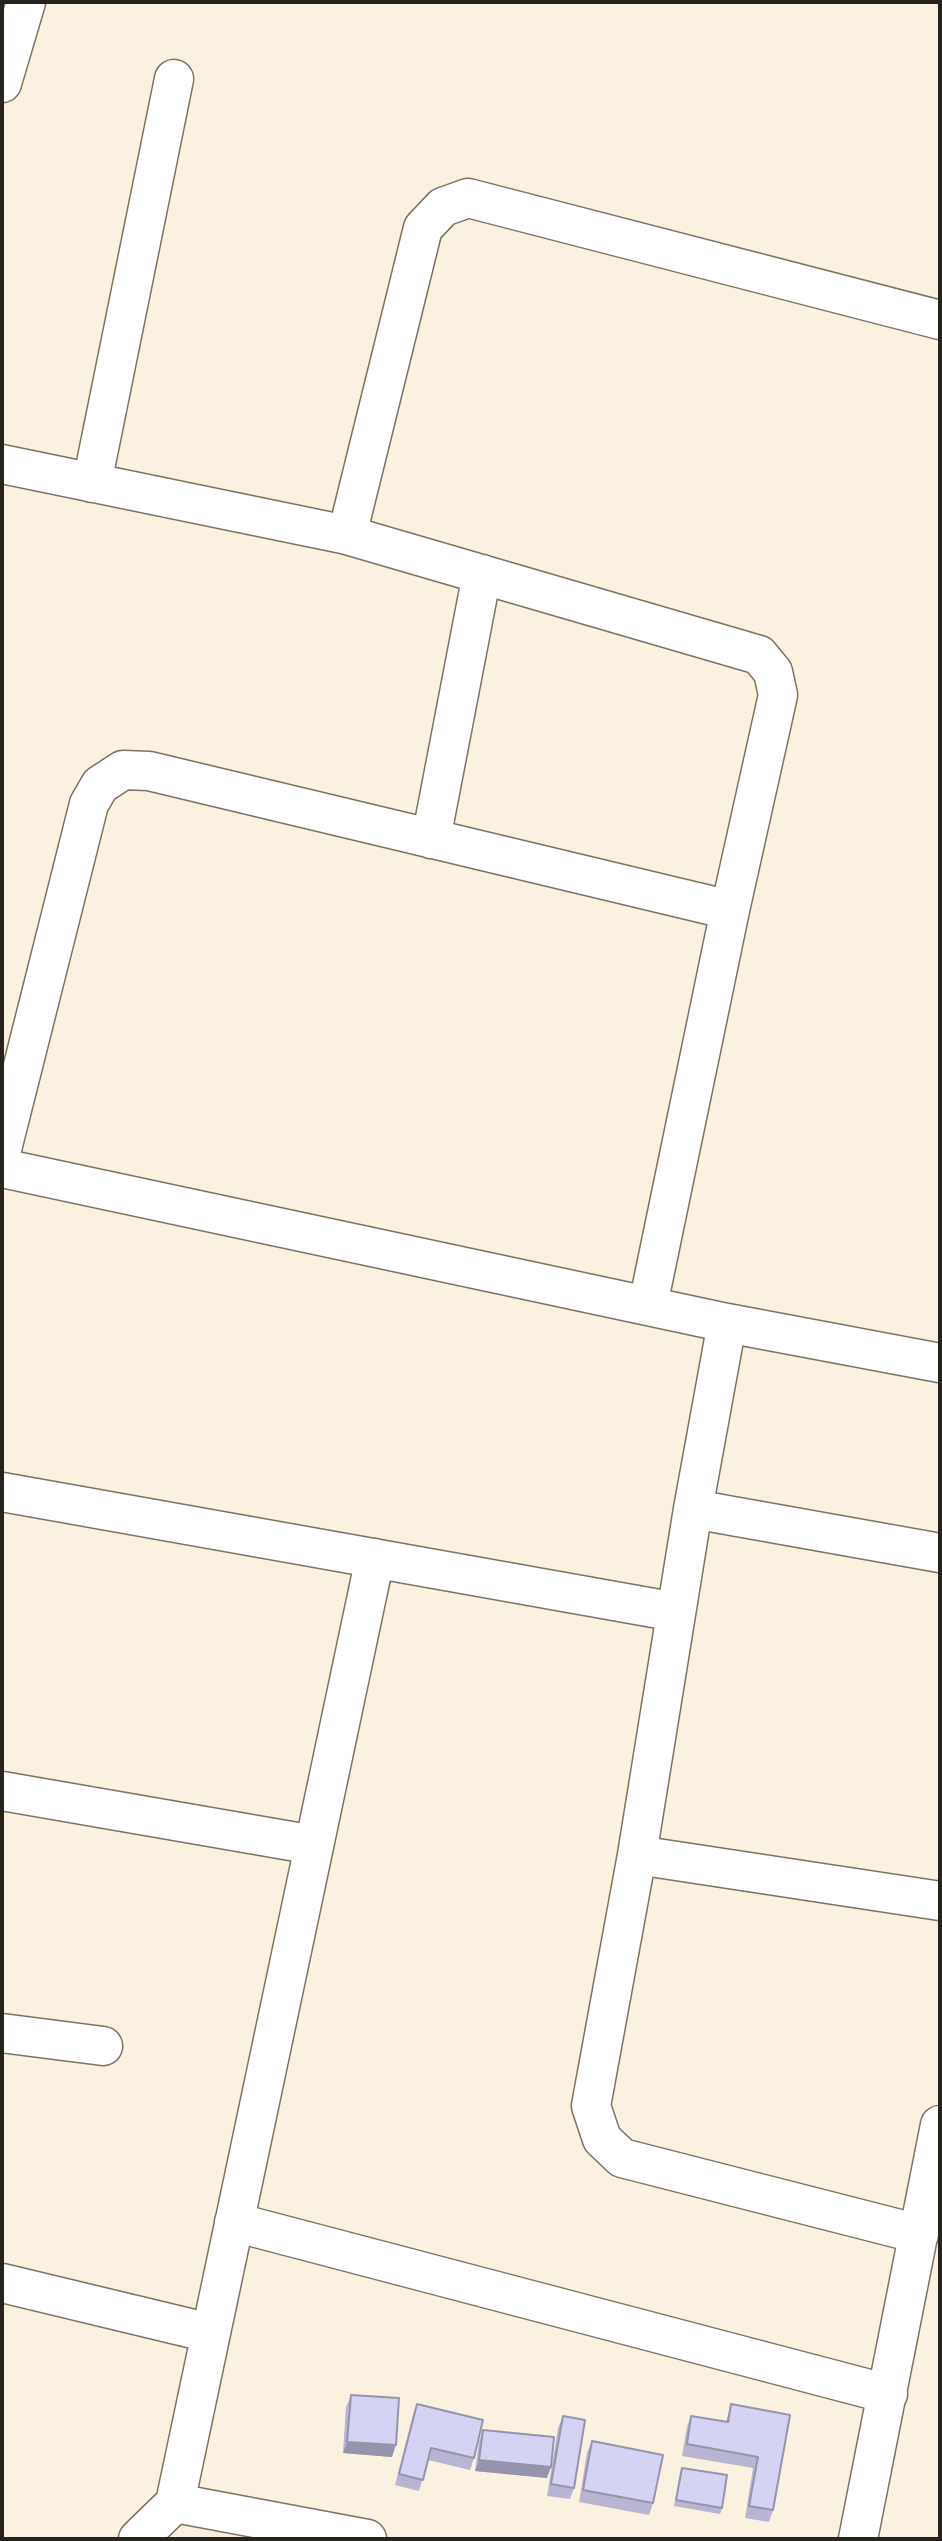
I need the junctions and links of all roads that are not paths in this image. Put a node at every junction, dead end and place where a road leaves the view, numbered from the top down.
1 (26, 2) edge
2 (2, 78) edge
3 (174, 79) dead end
4 (940, 320) edge
5 (2, 464) edge
6 (92, 483) junction
7 (347, 534) junction
8 (482, 574) junction
9 (431, 839) junction
10 (730, 910) junction
11 (2, 1149) edge
12 (2, 1168) edge
13 (648, 1305) junction
14 (727, 1323) junction
15 (940, 1363) edge
16 (2, 1492) edge
17 (693, 1509) junction
18 (940, 1553) edge
19 (375, 1558) junction
20 (676, 1612) junction
21 (2, 1791) edge
22 (314, 1845) junction
23 (637, 1855) junction
24 (940, 1901) edge
25 (2, 2033) edge
26 (103, 2046) dead end
27 (940, 2125) edge
28 (234, 2222) junction
29 (919, 2234) junction
30 (2, 2283) edge
31 (210, 2333) junction
32 (888, 2394) junction
33 (175, 2503) junction
34 (138, 2539) edge
35 (368, 2539) edge
36 (858, 2539) edge

1 - 2 street
3 - 6 street
4 - 7 street
5 - 6 street
6 - 7 street
7 - 8 street
8 - 9 street
8 - 10 street
9 - 10 street
9 - 11 street
10 - 13 street
12 - 13 street
13 - 14 street
14 - 15 street
14 - 17 street
16 - 19 street
17 - 18 street
17 - 20 street
19 - 20 street
19 - 22 street
20 - 23 street
21 - 22 street
22 - 28 street
23 - 24 street
23 - 29 street
25 - 26 street
27 - 29 street
28 - 31 street
28 - 32 street
29 - 32 street
30 - 31 street
31 - 33 street
32 - 36 street
33 - 34 street
33 - 35 street

